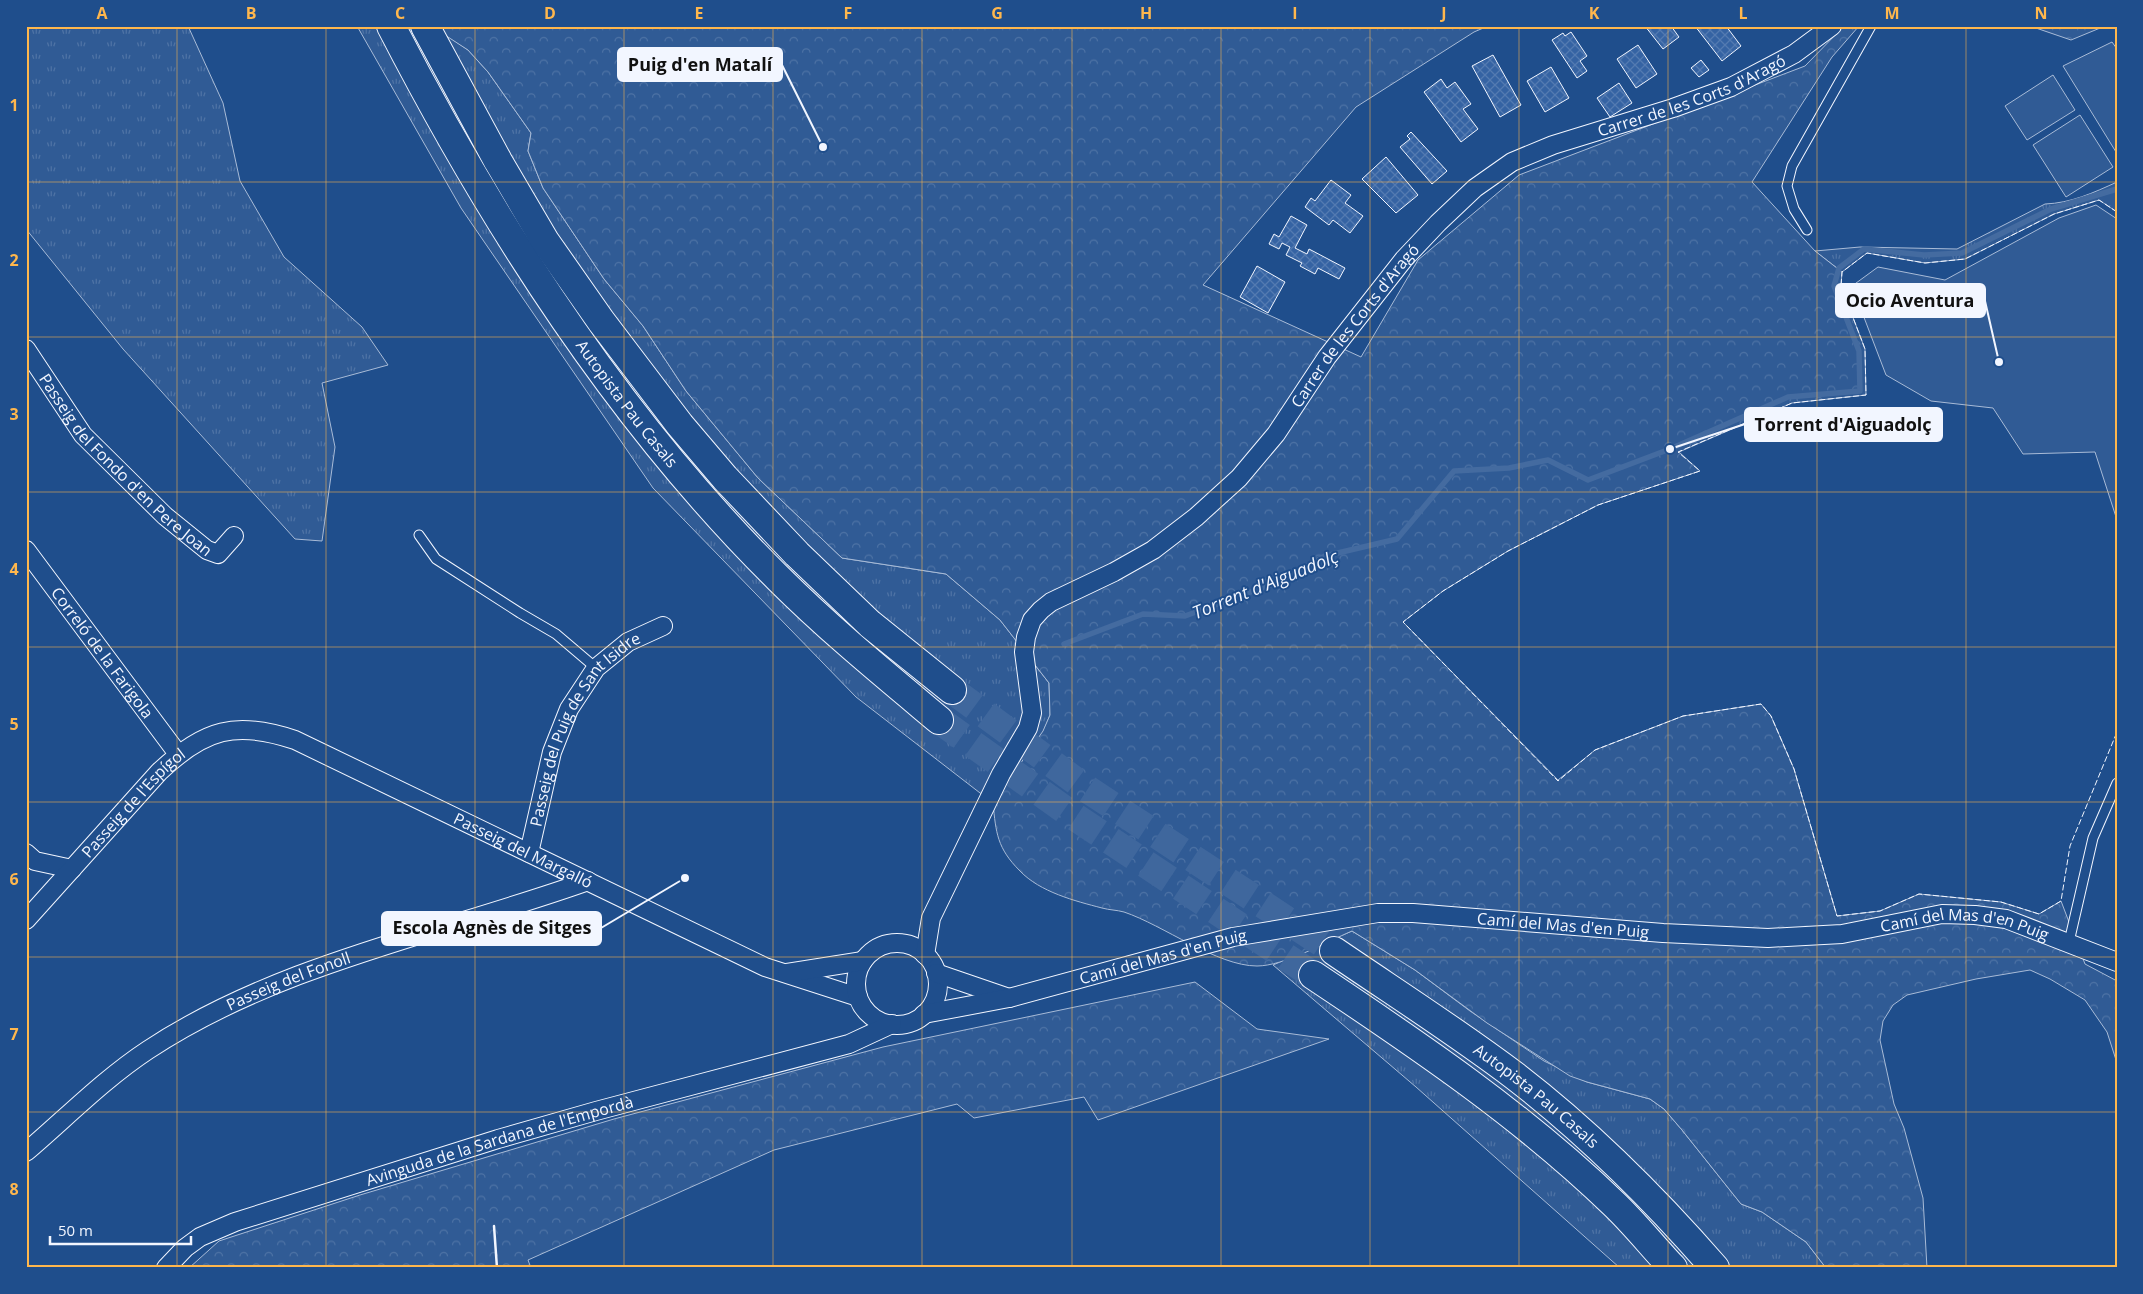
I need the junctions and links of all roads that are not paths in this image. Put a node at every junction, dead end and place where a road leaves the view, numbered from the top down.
1 (391, 26) edge
2 (425, 26) edge
3 (1832, 26) edge
4 (1871, 26) edge
5 (1808, 230) dead end
6 (26, 349) edge
7 (419, 535) dead end
8 (234, 536) dead end
9 (26, 550) edge
10 (663, 626) dead end
11 (596, 668) junction
12 (952, 690) tunnel mouth
13 (939, 720) tunnel mouth
14 (265, 731) joint
15 (178, 754) junction
16 (2117, 783) edge
17 (26, 853) edge
18 (529, 853) junction
19 (72, 869) junction
20 (588, 881) junction
21 (931, 918) junction
22 (26, 920) edge
23 (2069, 942) junction
24 (902, 944) junction
25 (1334, 950) tunnel mouth
26 (925, 955) junction
27 (863, 961) junction
28 (2117, 962) edge
29 (936, 973) junction
30 (782, 974) junction
31 (1313, 975) tunnel mouth
32 (1009, 998) junction
33 (863, 1005) junction
34 (924, 1014) junction
35 (892, 1024) junction
36 (849, 1044) junction
37 (26, 1152) edge
38 (1666, 1212) junction
39 (166, 1268) edge
40 (1673, 1268) edge
41 (1716, 1268) edge
42 (1735, 1268) edge

1 - 13 highway, Autopista Pau Casals
2 - 12 highway, Autopista Pau Casals
3 - 21 street, Carrer de les Corts d'Aragó
4 - 5 lane
6 - 8 street, Passeig del Fondo d'en Pere Joan
7 - 11 lane
9 - 15 street, Correló de la Farigola
10 - 11 street, Passeig del Puig de Sant Isidre
11 - 18 street, Passeig del Puig de Sant Isidre
14 - 15 street, Passeig de l'Espígol
14 - 18 street, Passeig del Margalló
15 - 19 street, Passeig de l'Espígol
16 - 23 lane
17 - 19 street
18 - 20 street, Passeig del Margalló
19 - 22 street, Passeig de l'Espígol
20 - 30 street, Passeig del Margalló
20 - 37 street, Passeig del Fonoll
21 - 24 street
21 - 26 street
23 - 28 street, Camí del Mas d'en Puig
23 - 32 street, Camí del Mas d'en Puig
24 - 26 street
24 - 27 street
25 - 38 highway, Autopista Pau Casals
26 - 29 street
27 - 30 street
27 - 33 street
29 - 32 street
29 - 34 street
30 - 33 street, Passeig del Margalló
31 - 40 highway, Autopista Pau Casals
32 - 34 street, Camí del Mas d'en Puig
33 - 35 street
33 - 36 street
34 - 35 street
35 - 36 street, Avinguda de la Sardana de l'Empordà
36 - 39 street, Avinguda de la Sardana de l'Empordà
38 - 41 highway, Autopista Pau Casals
38 - 42 highway

